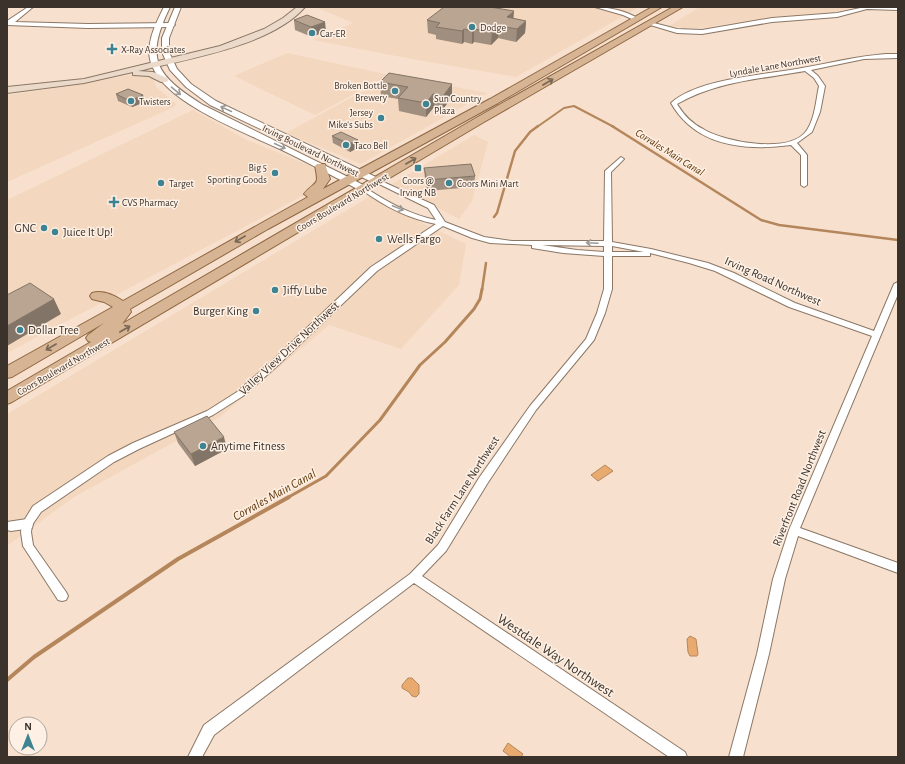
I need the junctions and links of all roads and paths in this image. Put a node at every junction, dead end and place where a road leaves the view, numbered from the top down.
1 (31, 7) edge
2 (167, 7) edge
3 (178, 7) edge
4 (290, 7) edge
5 (301, 7) edge
6 (597, 7) edge
7 (658, 7) edge
8 (663, 7) edge
9 (679, 7) edge
10 (898, 10) edge
11 (636, 19) junction
12 (9, 23) edge
13 (650, 24) junction
14 (159, 25) junction
15 (172, 25) junction
16 (898, 56) edge
17 (590, 58) junction
18 (168, 59) junction
19 (154, 62) junction
20 (806, 69) junction
21 (516, 75) dead end
22 (532, 79) junction
23 (164, 80) junction
24 (7, 84) edge
25 (55, 84) junction
26 (7, 90) edge
27 (500, 109) junction
28 (793, 143) junction
29 (621, 159) dead end
30 (321, 166) junction
31 (361, 173) junction
32 (348, 180) junction
33 (377, 181) junction
34 (804, 185) dead end
35 (364, 189) junction
36 (442, 223) junction
37 (264, 226) junction
38 (523, 244) junction
39 (609, 244) junction
40 (658, 253) junction
41 (608, 255) junction
42 (897, 289) edge
43 (97, 296) dead end
44 (121, 307) junction
45 (877, 335) junction
46 (7, 373) edge
47 (7, 387) edge
48 (7, 398) edge
49 (28, 524) junction
50 (11, 526) dead end
51 (794, 530) junction
52 (898, 568) edge
53 (414, 577) junction
54 (62, 596) dead end
55 (194, 757) edge
56 (680, 757) edge
57 (736, 757) edge

1 - 12 street
2 - 14 street
3 - 15 street
4 - 18 main road
5 - 18 main road
6 - 11 street
7 - 11 main road, Coors Boulevard Northwest
8 - 13 main road
9 - 13 main road, Coors Boulevard Northwest
10 - 13 street
11 - 17 main road
11 - 22 main road, Coors Boulevard Northwest
12 - 14 street
13 - 17 main road, Coors Boulevard Northwest
14 - 15 street
14 - 19 street
15 - 18 street
16 - 20 street, Lyndale Lane Northwest
27 -> 17 main road, Coors Boulevard Northwest
18 - 19 main road
31 -> 18 street, Irving Boulevard Northwest
19 - 23 street, Irving Boulevard Northwest
19 - 24 main road
19 - 25 main road
20 - 28 street
20 - 28 street, Lyndale Lane Northwest
21 - 22 main road
22 - 27 main road
22 - 31 main road, Coors Boulevard Northwest
23 - 25 main road
23 -> 30 street, Irving Boulevard Northwest
25 - 26 main road
33 -> 27 main road, Coors Boulevard Northwest
28 - 34 street
29 - 39 street, Black Farm Lane Northwest
30 - 32 street, Irving Boulevard Northwest
30 - 37 main road
31 - 32 main road, Coors Boulevard Northwest
31 - 33 street, Irving Boulevard Northwest
32 - 35 street, Irving Boulevard Northwest
32 - 37 main road, Coors Boulevard Northwest
33 - 35 main road, Coors Boulevard Northwest
33 - 36 street, Irving Boulevard Northwest
35 -> 36 street, Irving Boulevard Northwest
48 -> 35 main road, Coors Boulevard Northwest
36 - 38 street, Irving Road Northwest
36 - 49 street, Valley View Drive Northwest
37 -> 44 main road, Coors Boulevard Northwest
39 -> 38 street, Irving Road Northwest
38 - 41 street, Irving Road Northwest
39 - 40 street, Irving Road Northwest
39 - 41 street, Black Farm Lane Northwest
40 - 41 street, Irving Road Northwest
40 - 45 street, Irving Road Northwest
41 - 53 street, Black Farm Lane Northwest
42 - 45 street, Riverfront Road Northwest
43 - 44 main road
44 -> 46 main road, Coors Boulevard Northwest
44 - 47 main road
45 - 51 street, Riverfront Road Northwest
49 - 50 street
49 - 54 street
51 - 52 street
51 - 57 street, Riverfront Road Northwest
53 - 55 street, Black Farm Lane Northwest
53 - 56 street, Westdale Way Northwest

